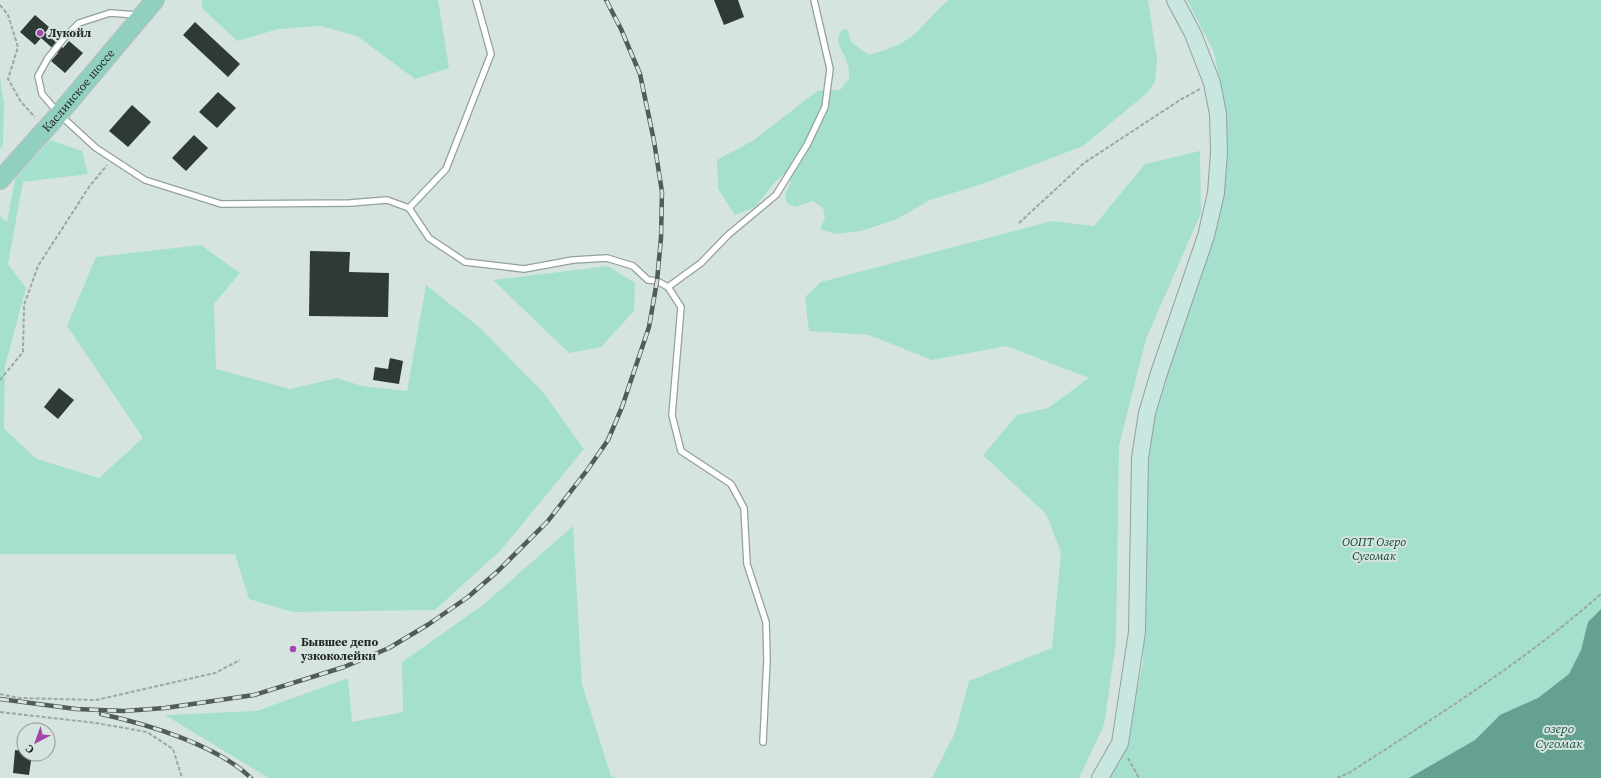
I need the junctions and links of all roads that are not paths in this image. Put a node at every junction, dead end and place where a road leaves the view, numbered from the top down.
1 (155, 0) edge
2 (476, 0) edge
3 (814, 0) edge
4 (1175, 0) edge
5 (141, 16) junction
6 (59, 114) junction
7 (0, 180) edge
8 (410, 208) junction
9 (668, 288) junction
10 (763, 742) dead end
11 (1100, 778) edge

1 - 5 main road, Каслинское шоссе
2 - 8 lane
3 - 9 lane
4 - 11 street
5 - 6 main road, Каслинское шоссе
5 - 6 lane
6 - 7 main road, Каслинское шоссе
6 - 8 lane
8 - 9 lane
9 - 10 lane

